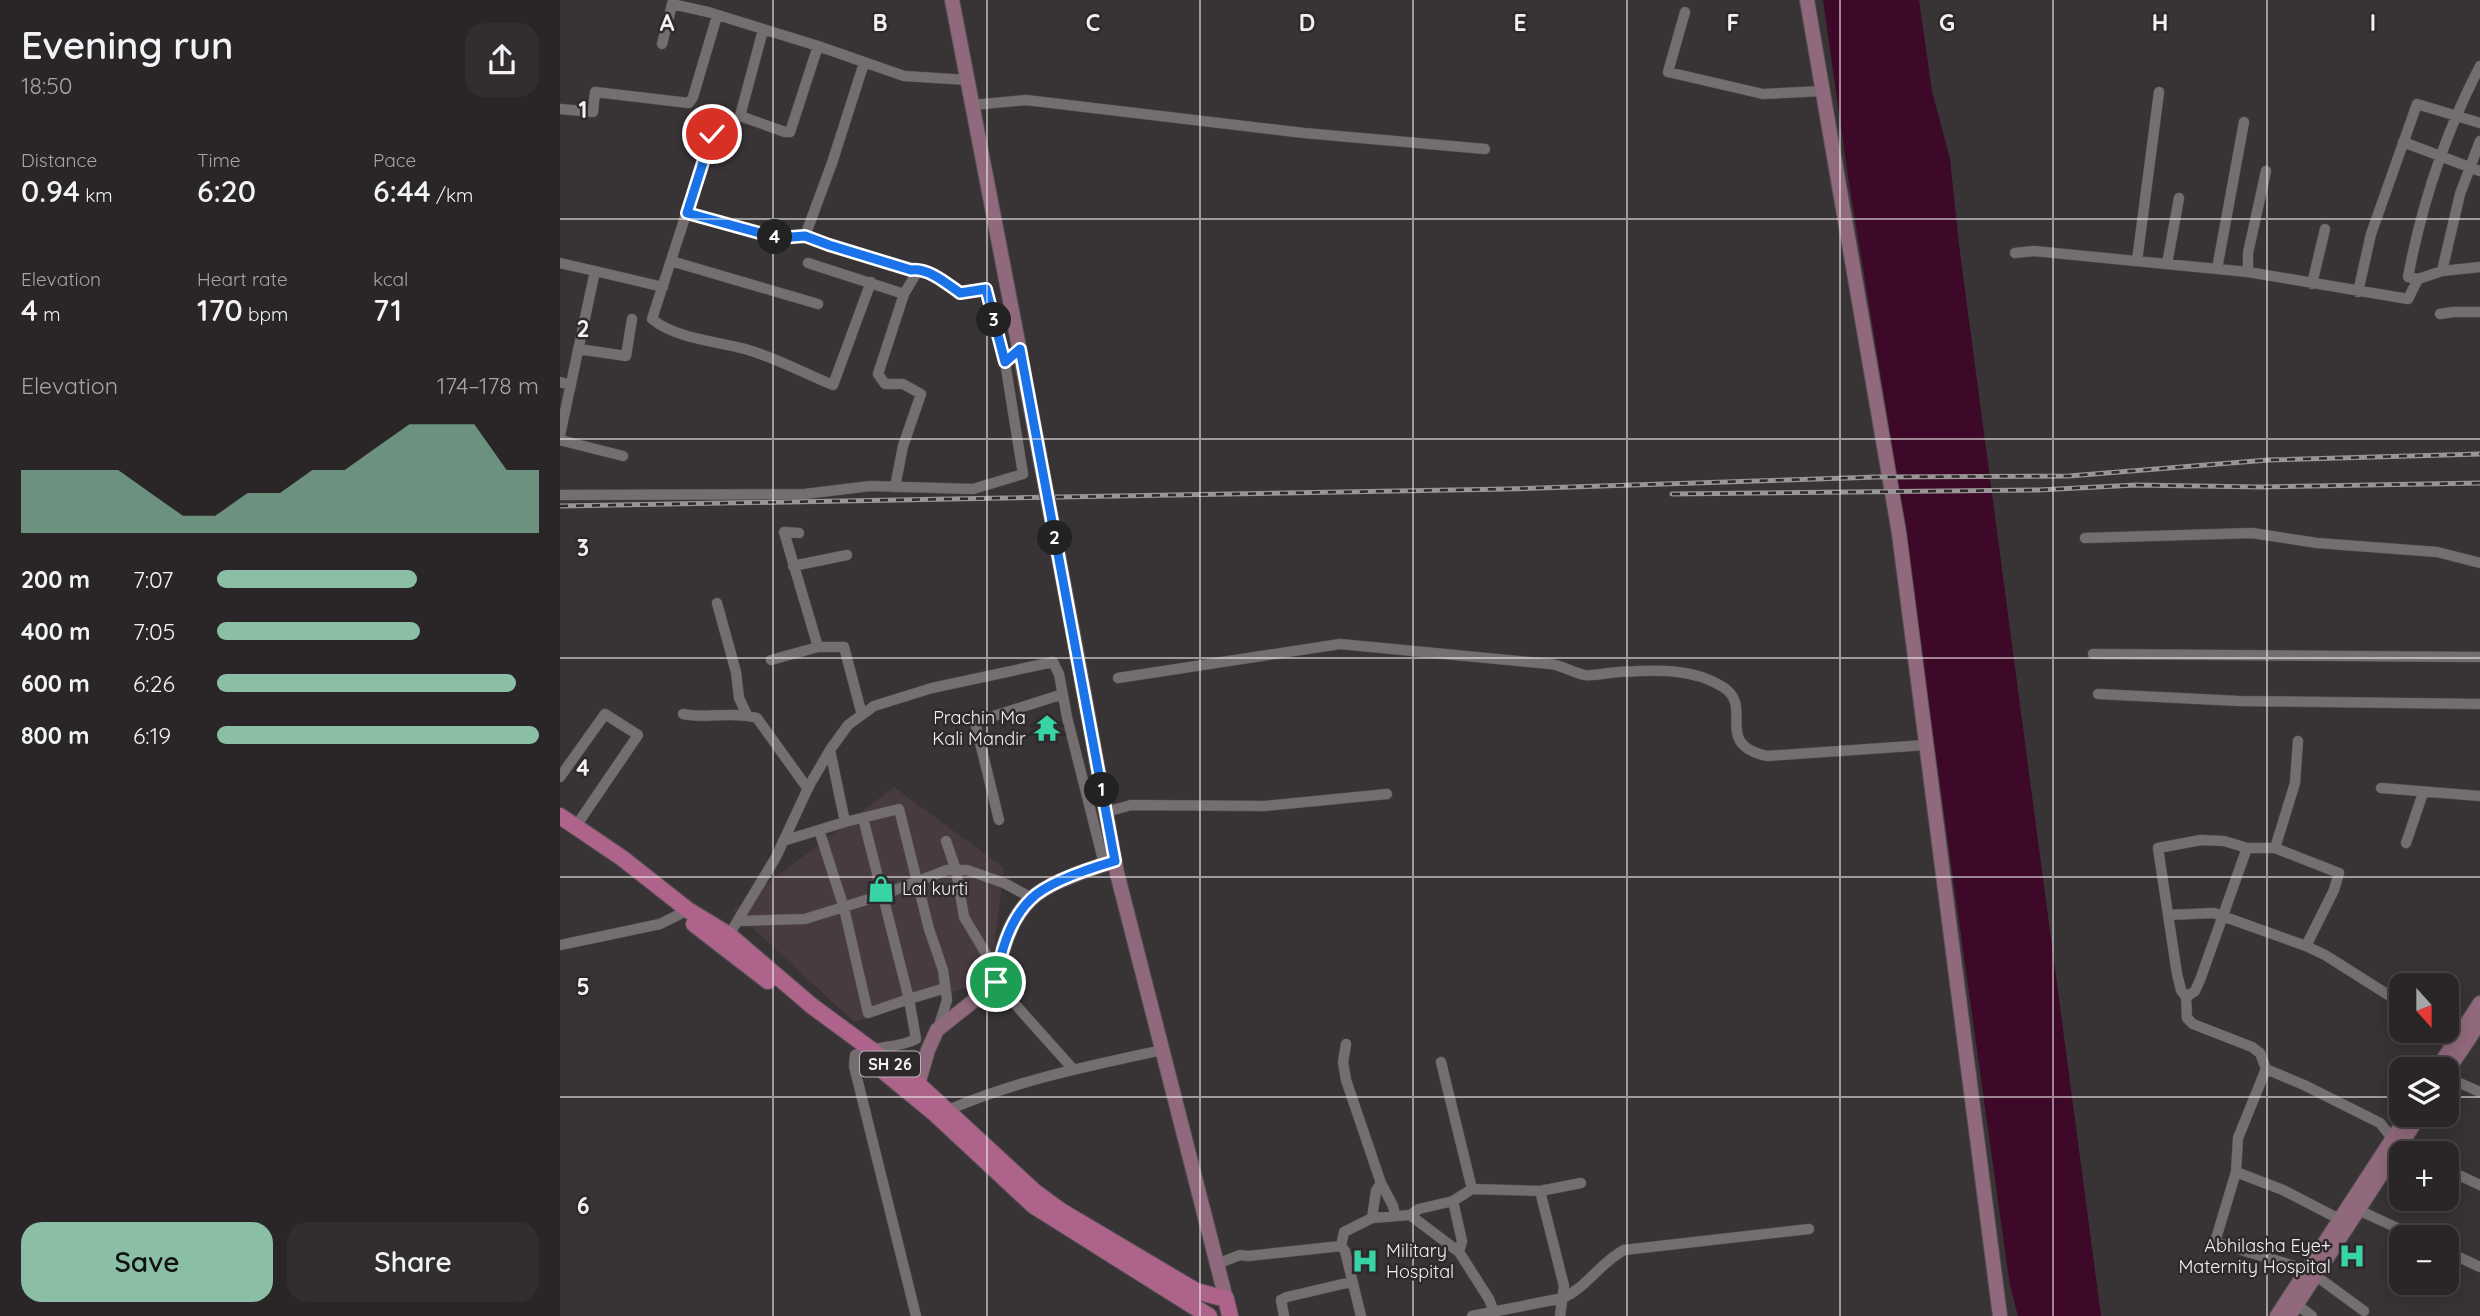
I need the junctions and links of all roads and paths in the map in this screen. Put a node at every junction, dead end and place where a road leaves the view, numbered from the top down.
1 (952, 0) edge
2 (1807, 0) edge
3 (673, 2) edge
4 (1685, 12) dead end
5 (717, 16) junction
6 (764, 30) junction
7 (662, 44) dead end
8 (818, 46) junction
9 (864, 63) junction
10 (2480, 66) edge
11 (968, 80) junction
12 (1822, 92) junction
13 (2159, 92) dead end
14 (972, 105) junction
15 (560, 109) edge
16 (2458, 116) junction
17 (2244, 122) dead end
18 (2480, 123) edge
19 (712, 134) dead end
20 (2480, 141) edge
21 (2403, 142) junction
22 (1485, 149) dead end
23 (2440, 157) junction
24 (2475, 169) edge
25 (2266, 171) dead end
26 (2179, 198) dead end
27 (687, 213) junction
28 (2325, 229) dead end
29 (805, 236) junction
30 (2015, 253) dead end
31 (671, 261) junction
32 (2137, 261) junction
33 (808, 263) dead end
34 (560, 264) edge
35 (2167, 264) junction
36 (2480, 267) edge
37 (919, 269) junction
38 (2217, 269) junction
39 (595, 271) junction
40 (2442, 271) junction
41 (2248, 272) junction
42 (2418, 279) junction
43 (871, 282) junction
44 (2312, 284) junction
45 (663, 287) junction
46 (2358, 292) junction
47 (904, 295) junction
48 (818, 304) dead end
49 (2480, 313) edge
50 (2440, 314) dead end
51 (632, 319) dead end
52 (578, 349) junction
53 (1020, 349) junction
54 (1005, 362) junction
55 (560, 382) edge
56 (571, 386) junction
57 (560, 438) edge
58 (623, 456) dead end
59 (895, 487) junction
60 (560, 495) edge
61 (799, 533) dead end
62 (2085, 538) dead end
63 (847, 555) dead end
64 (2480, 562) edge
65 (793, 566) junction
66 (717, 603) dead end
67 (818, 647) junction
68 (2093, 654) dead end
69 (2480, 657) edge
70 (771, 660) dead end
71 (1118, 678) dead end
72 (1063, 694) junction
73 (2098, 694) dead end
74 (2480, 704) edge
75 (683, 714) dead end
76 (747, 715) junction
77 (862, 715) junction
78 (2298, 741) dead end
79 (1926, 745) junction
80 (830, 750) junction
81 (560, 777) edge
82 (2381, 788) dead end
83 (808, 789) junction
84 (2423, 793) junction
85 (1387, 794) dead end
86 (2480, 796) edge
87 (1106, 812) junction
88 (560, 816) edge
89 (863, 818) junction
90 (999, 820) dead end
91 (845, 822) junction
92 (568, 827) edge
93 (819, 830) junction
94 (783, 841) junction
95 (946, 841) dead end
96 (2406, 844) dead end
97 (2247, 848) junction
98 (2275, 848) junction
99 (1109, 862) junction
100 (956, 870) junction
101 (918, 882) junction
102 (882, 895) junction
103 (1032, 898) junction
104 (844, 908) junction
105 (685, 912) junction
106 (2168, 915) junction
107 (2224, 915) junction
108 (733, 928) junction
109 (560, 945) edge
110 (2306, 946) junction
111 (996, 982) junction
112 (945, 988) junction
113 (2389, 995) edge
114 (2186, 997) junction
115 (909, 999) junction
116 (2480, 1003) edge
117 (2480, 1022) edge
118 (2459, 1025) edge
119 (937, 1030) junction
120 (911, 1041) junction
121 (1346, 1044) dead end
122 (928, 1050) junction
123 (1162, 1050) junction
124 (864, 1051) junction
125 (2458, 1057) edge
126 (1441, 1062) dead end
127 (1073, 1069) junction
128 (2266, 1069) junction
129 (2459, 1082) edge
130 (918, 1084) junction
131 (2480, 1093) edge
132 (948, 1110) junction
133 (2403, 1127) edge
134 (2409, 1127) edge
135 (2397, 1141) junction
136 (2389, 1153) edge
137 (2236, 1172) junction
138 (2459, 1175) edge
139 (1381, 1183) junction
140 (1581, 1183) dead end
141 (2480, 1185) edge
142 (1472, 1189) junction
143 (1540, 1191) junction
144 (1453, 1201) junction
145 (2354, 1208) junction
146 (1395, 1214) junction
147 (1410, 1215) junction
148 (1372, 1217) junction
149 (2341, 1220) junction
150 (2391, 1225) edge
151 (1809, 1229) dead end
152 (1341, 1247) junction
153 (1459, 1252) junction
154 (2459, 1257) edge
155 (1217, 1264) junction
156 (2480, 1267) edge
157 (2312, 1273) junction
158 (1351, 1282) junction
159 (1563, 1298) junction
160 (1226, 1299) junction
161 (2292, 1307) edge
162 (2364, 1311) dead end
163 (1494, 1312) junction
164 (916, 1316) edge
165 (1209, 1316) edge
166 (1230, 1316) edge
167 (1284, 1316) edge
168 (1362, 1316) edge
169 (1472, 1316) edge
170 (1560, 1316) edge
171 (2000, 1316) edge
172 (2277, 1316) edge
173 (2312, 1316) edge

1 - 11 main road
2 - 12 main road
3 - 5 street
3 - 7 street
4 - 12 street
5 - 6 street
5 - 15 street
6 - 8 street
6 - 8 street
8 - 9 street
9 - 11 street
9 - 29 street
10 - 16 street
11 - 14 main road
12 - 79 main road
13 - 32 street
14 - 22 street
14 - 53 main road
16 - 18 street
16 - 21 street
16 - 23 street
17 - 38 street
19 - 27 street
20 - 24 street
21 - 23 street
21 - 46 street
23 - 24 street
23 - 42 street
24 - 40 street
25 - 41 street
26 - 35 street
27 - 29 street
27 - 31 street
28 - 44 street
29 - 37 street
30 - 32 street
31 - 45 street
31 - 48 street
32 - 35 street
33 - 43 street
34 - 39 street
35 - 38 street
36 - 40 street
37 - 47 street
37 - 54 street
38 - 41 street
39 - 45 street
39 - 52 street
40 - 42 street
41 - 44 street
42 - 46 street
43 - 45 street
43 - 47 street
44 - 46 street
47 - 59 street
49 - 50 street
51 - 52 street
52 - 56 street
53 - 54 street
53 - 87 main road, bridge
54 - 59 street
55 - 56 street
56 - 57 street
57 - 58 street
59 - 60 street
61 - 65 street
62 - 64 street
63 - 65 street
65 - 67 street
66 - 76 street
67 - 70 street
67 - 77 street
68 - 69 street
71 - 79 street
72 - 77 street
72 - 90 street
72 - 99 street
73 - 74 street
75 - 76 street
76 - 83 street
77 - 80 street
78 - 98 street
79 - 171 main road
80 - 83 street
80 - 91 street
81 - 92 street
82 - 84 street
83 - 94 street
84 - 86 street
84 - 96 street
85 - 87 street
87 - 99 main road
88 - 92 main road, SH 26
89 - 91 street
89 - 101 street
89 - 102 street
91 - 93 street
92 - 105 main road, SH 26
93 - 94 street
93 - 104 street
94 - 108 street
95 - 100 street
97 - 98 street
97 - 106 street
97 - 107 street
98 - 110 street
99 - 103 main road
99 - 123 main road
100 - 101 street
100 - 103 street
100 - 111 street
101 - 102 street
101 - 112 street
102 - 104 street
102 - 115 street
103 - 111 main road
104 - 108 street
104 - 115 street
105 - 108 main road, SH 26
105 - 109 street
105 - 124 main road
106 - 107 street
106 - 114 street
107 - 110 street
107 - 114 street
108 - 124 main road, SH 26
110 - 113 street
111 - 119 main road
111 - 127 street
112 - 115 street
112 - 119 street
114 - 128 street
115 - 120 street
116 - 118 main road
117 - 125 main road
119 - 122 main road
120 - 122 street
120 - 124 street
121 - 139 street
122 - 130 main road
123 - 127 street
123 - 155 main road
124 - 130 main road, SH 26
124 - 164 street
124 - 165 main road
126 - 142 street
127 - 132 street
128 - 135 street
128 - 137 street
129 - 131 street
130 - 132 main road, SH 26
132 - 160 main road, SH 26
133 - 135 main road
134 - 135 main road
136 - 145 main road
137 - 149 street
137 - 157 street
138 - 141 street
139 - 146 street
139 - 148 street
140 - 143 street
142 - 143 street
142 - 144 street
143 - 159 street
144 - 147 street
144 - 153 street
145 - 149 main road
145 - 150 street
145 - 157 main road
146 - 147 street
146 - 148 street
147 - 153 street
148 - 152 street
149 - 157 main road
151 - 159 street
152 - 155 street
152 - 158 street
153 - 163 street
154 - 156 street
155 - 160 main road
157 - 161 main road
157 - 162 street
158 - 167 street
158 - 168 street
159 - 163 street
159 - 170 street
160 - 166 main road
161 - 172 main road
161 - 173 street
163 - 169 street

